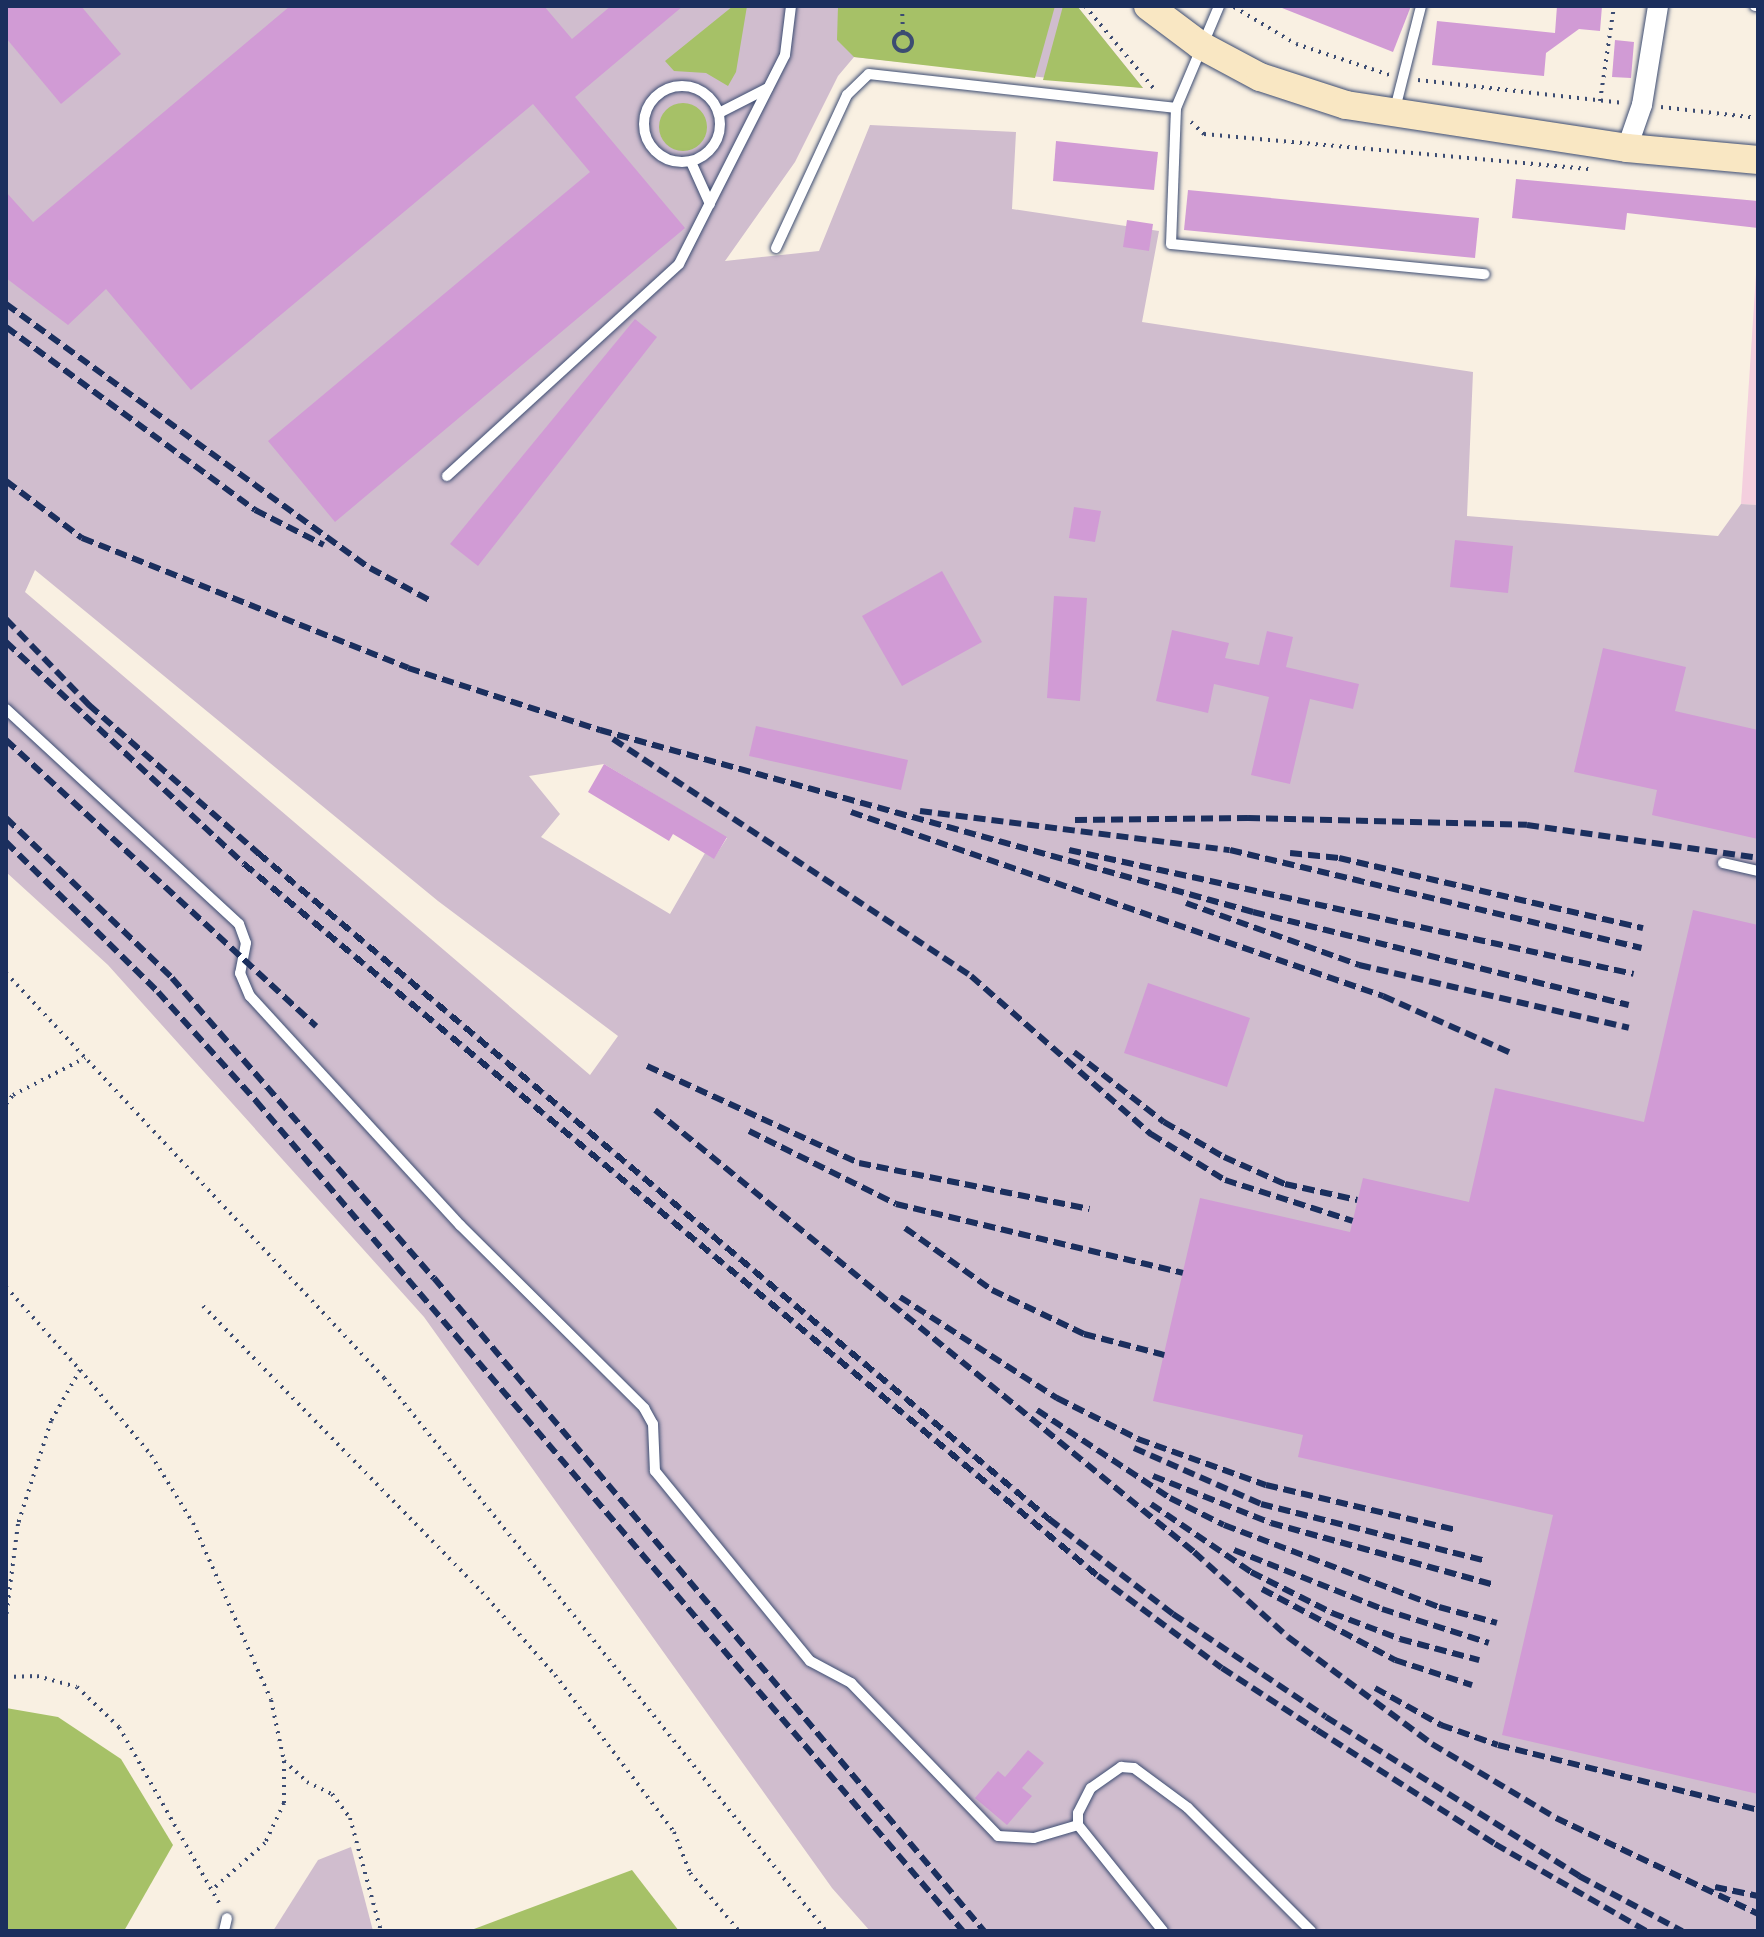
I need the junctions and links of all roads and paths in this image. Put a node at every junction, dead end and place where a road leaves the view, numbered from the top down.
1 (791, 6) edge
2 (902, 6) edge
3 (1085, 6) edge
4 (1148, 6) edge
5 (1219, 6) edge
6 (1232, 6) edge
7 (1421, 6) edge
8 (1614, 6) edge
9 (1658, 6) edge
10 (903, 33) junction
11 (1200, 45) junction
12 (1404, 77) junction
13 (769, 87) junction
14 (1600, 101) junction
15 (1642, 105) junction
16 (1176, 108) junction
17 (719, 113) junction
18 (1394, 113) junction
19 (1758, 118) edge
20 (1627, 148) junction
21 (1758, 160) edge
22 (691, 162) junction
23 (1600, 170) dead end
24 (710, 204) junction
25 (776, 248) dead end
26 (1485, 274) dead end
27 (447, 476) dead end
28 (6, 709) edge
29 (1723, 863) dead end
30 (1758, 871) edge
31 (6, 973) edge
32 (85, 1058) junction
33 (6, 1104) edge
34 (6, 1287) edge
35 (203, 1306) dead end
36 (80, 1370) junction
37 (6, 1618) edge
38 (6, 1677) edge
39 (284, 1761) junction
40 (1078, 1825) junction
41 (213, 1889) junction
42 (227, 1918) joint
43 (224, 1931) edge
44 (381, 1931) edge
45 (739, 1931) edge
46 (826, 1931) edge
47 (1163, 1931) edge
48 (1311, 1931) edge

1 - 13 lane
2 - 10 path
3 - 16 path
4 - 11 main road
5 - 11 lane
6 - 12 path
7 - 12 lane
8 - 14 path
9 - 15 street
10 - 10 path
11 - 16 lane
11 - 18 main road
12 - 14 path
12 - 18 lane
13 - 17 lane
13 - 24 lane
14 - 15 path
15 - 19 path
15 - 20 street
16 - 23 path
16 - 25 lane
16 - 26 lane
17 - 22 lane
17 - 22 lane
18 - 20 main road
20 - 21 main road
22 - 24 lane
24 - 27 lane
28 - 40 lane
29 - 30 lane
31 - 32 path
32 - 33 path
32 - 46 path
34 - 36 path
35 - 45 path
36 - 37 path
36 - 39 path
38 - 41 path
39 - 41 path
39 - 44 path
40 - 47 lane
40 - 48 lane
41 - 42 path
42 - 43 lane

